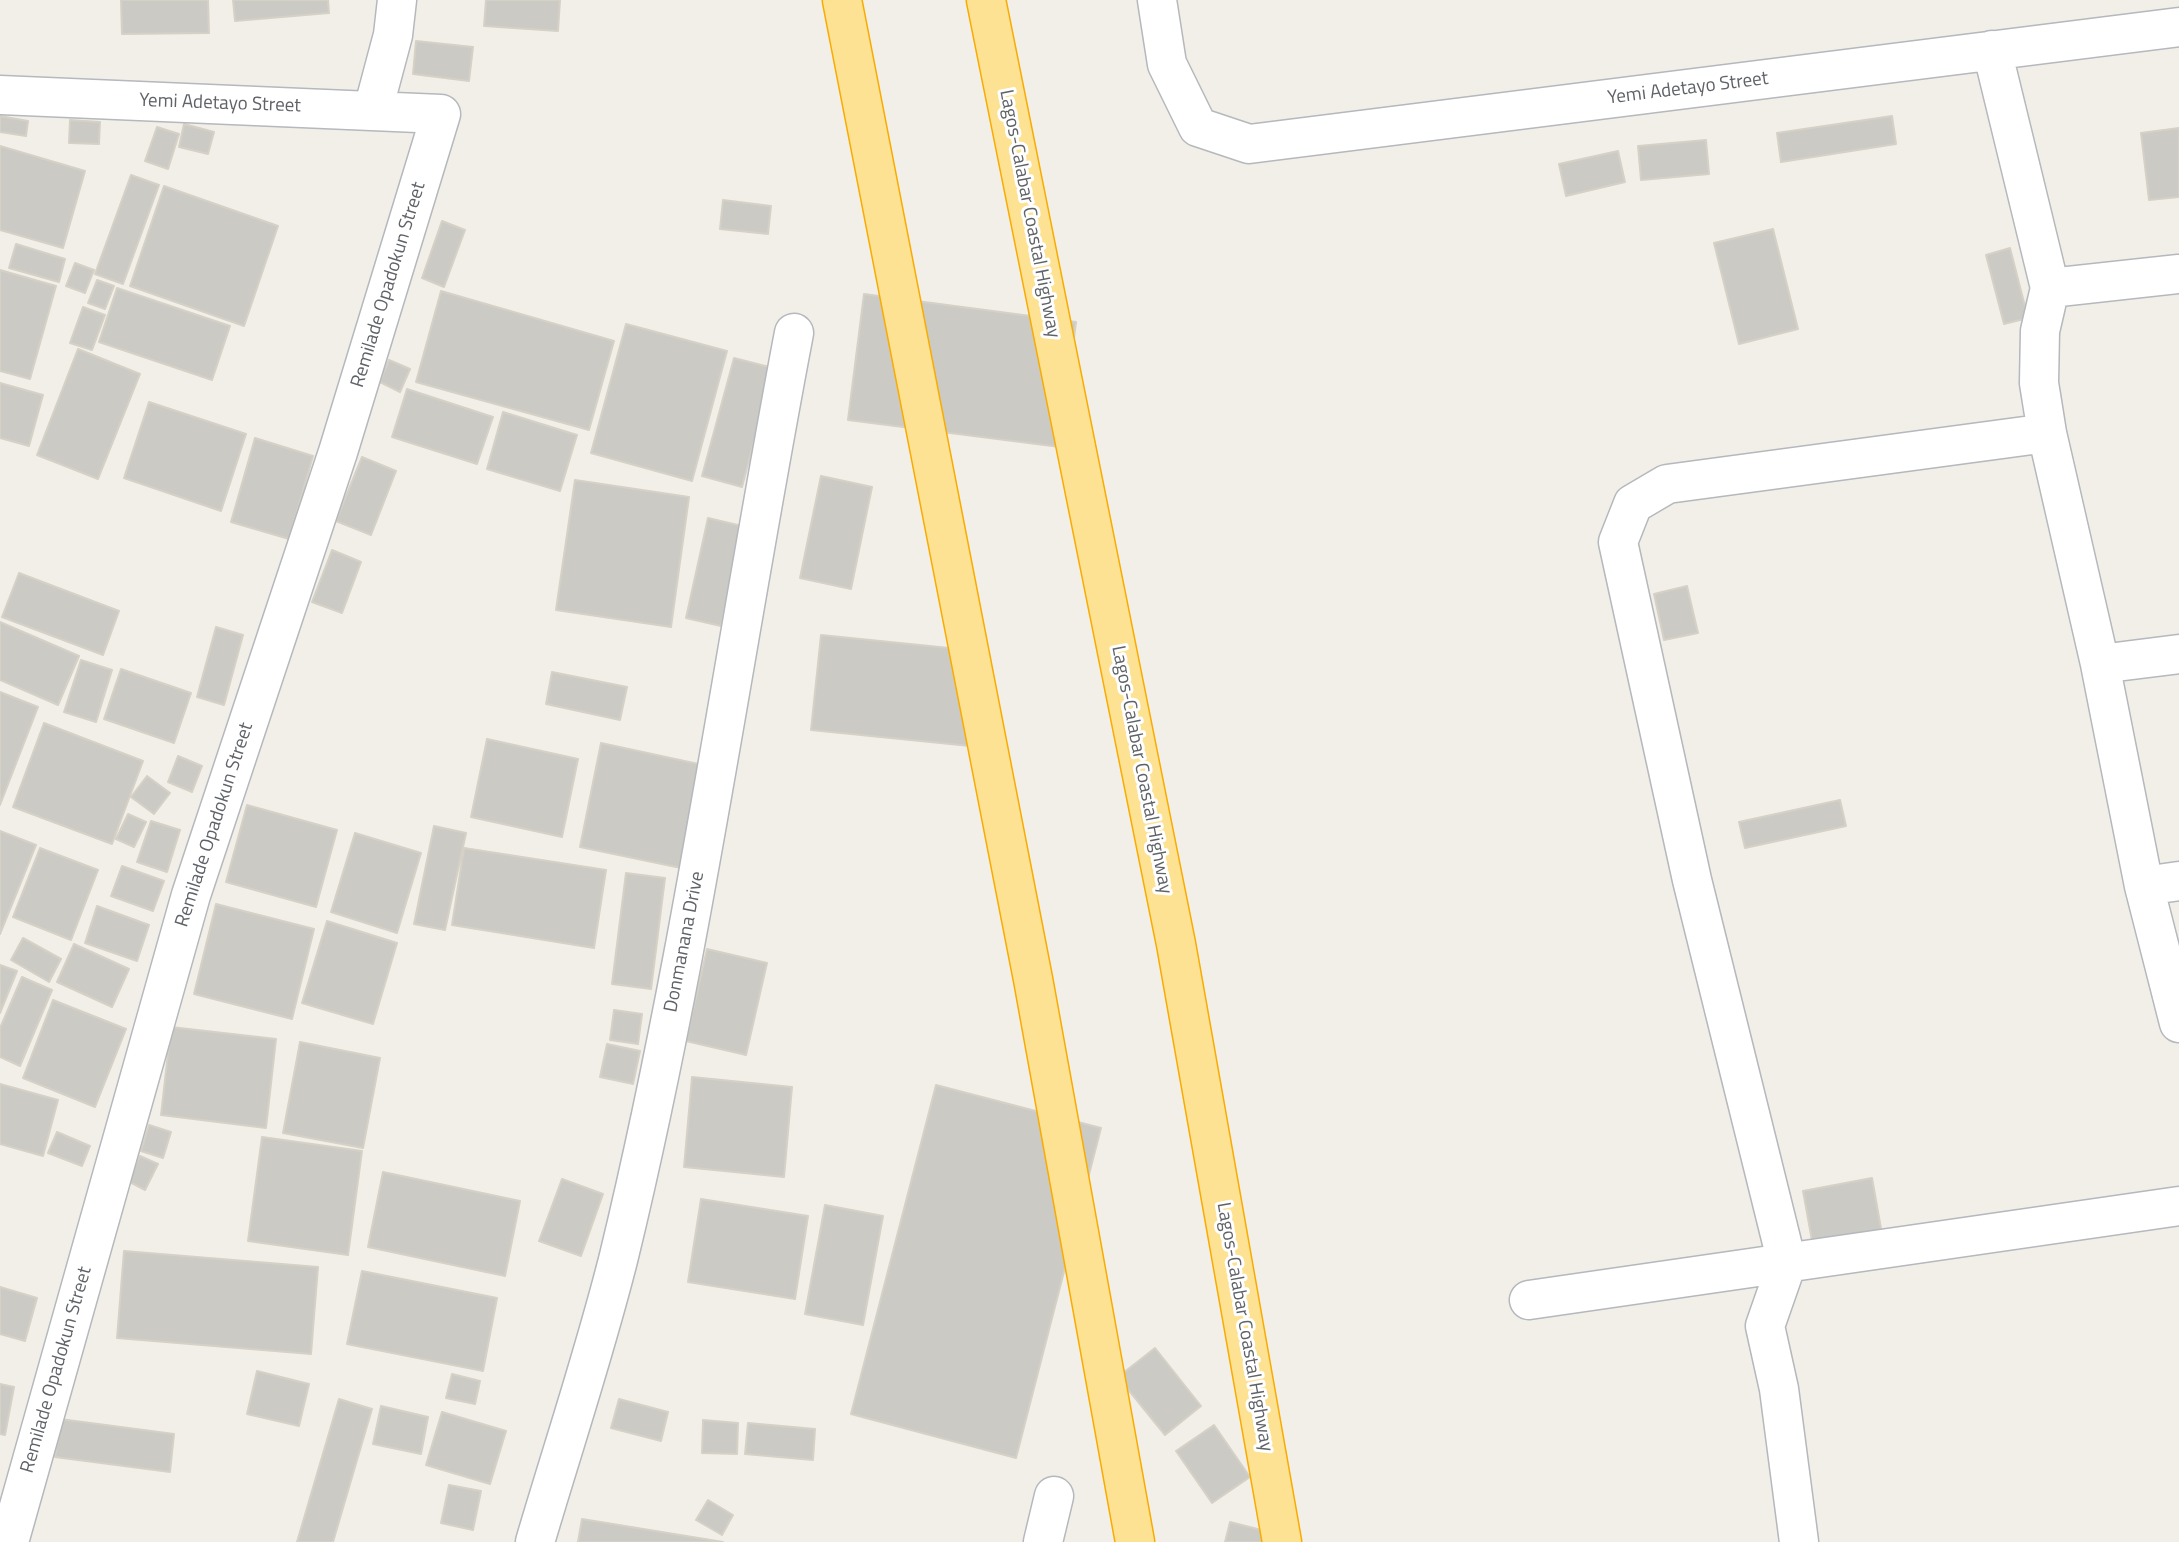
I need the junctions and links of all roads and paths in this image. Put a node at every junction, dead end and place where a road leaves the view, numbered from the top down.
1 (397, 0) edge
2 (842, 0) edge
3 (986, 0) edge
4 (1157, 0) edge
5 (2179, 27) edge
6 (1992, 50) junction
7 (0, 95) edge
8 (373, 110) junction
9 (441, 114) joint
10 (2179, 274) edge
11 (2050, 288) junction
12 (794, 334) dead end
13 (2047, 433) junction
14 (2179, 654) edge
15 (2100, 664) junction
16 (2162, 884) edge
17 (2179, 1023) edge
18 (2179, 1206) edge
19 (1787, 1263) junction
20 (1529, 1300) dead end
21 (1054, 1496) dead end
22 (9, 1542) edge
23 (535, 1542) edge
24 (1043, 1542) edge
25 (1135, 1542) edge
26 (1282, 1542) edge
27 (1799, 1542) edge

1 - 8 street
2 - 25 highway
3 - 26 highway, Lagos-Calabar Coastal Highway
4 - 6 street, Yemi Adetayo Street
5 - 6 street, Yemi Adetayo Street
6 - 11 street
7 - 8 street, Yemi Adetayo Street
8 - 9 street, Yemi Adetayo Street
9 - 22 street, Remilade Opadokun Street
10 - 11 street
11 - 13 street
12 - 23 street, Donmanana Drive
13 - 15 street
13 - 19 street
14 - 15 street
15 - 16 street
16 - 17 street
18 - 19 street
19 - 20 street
19 - 27 street
21 - 24 street

